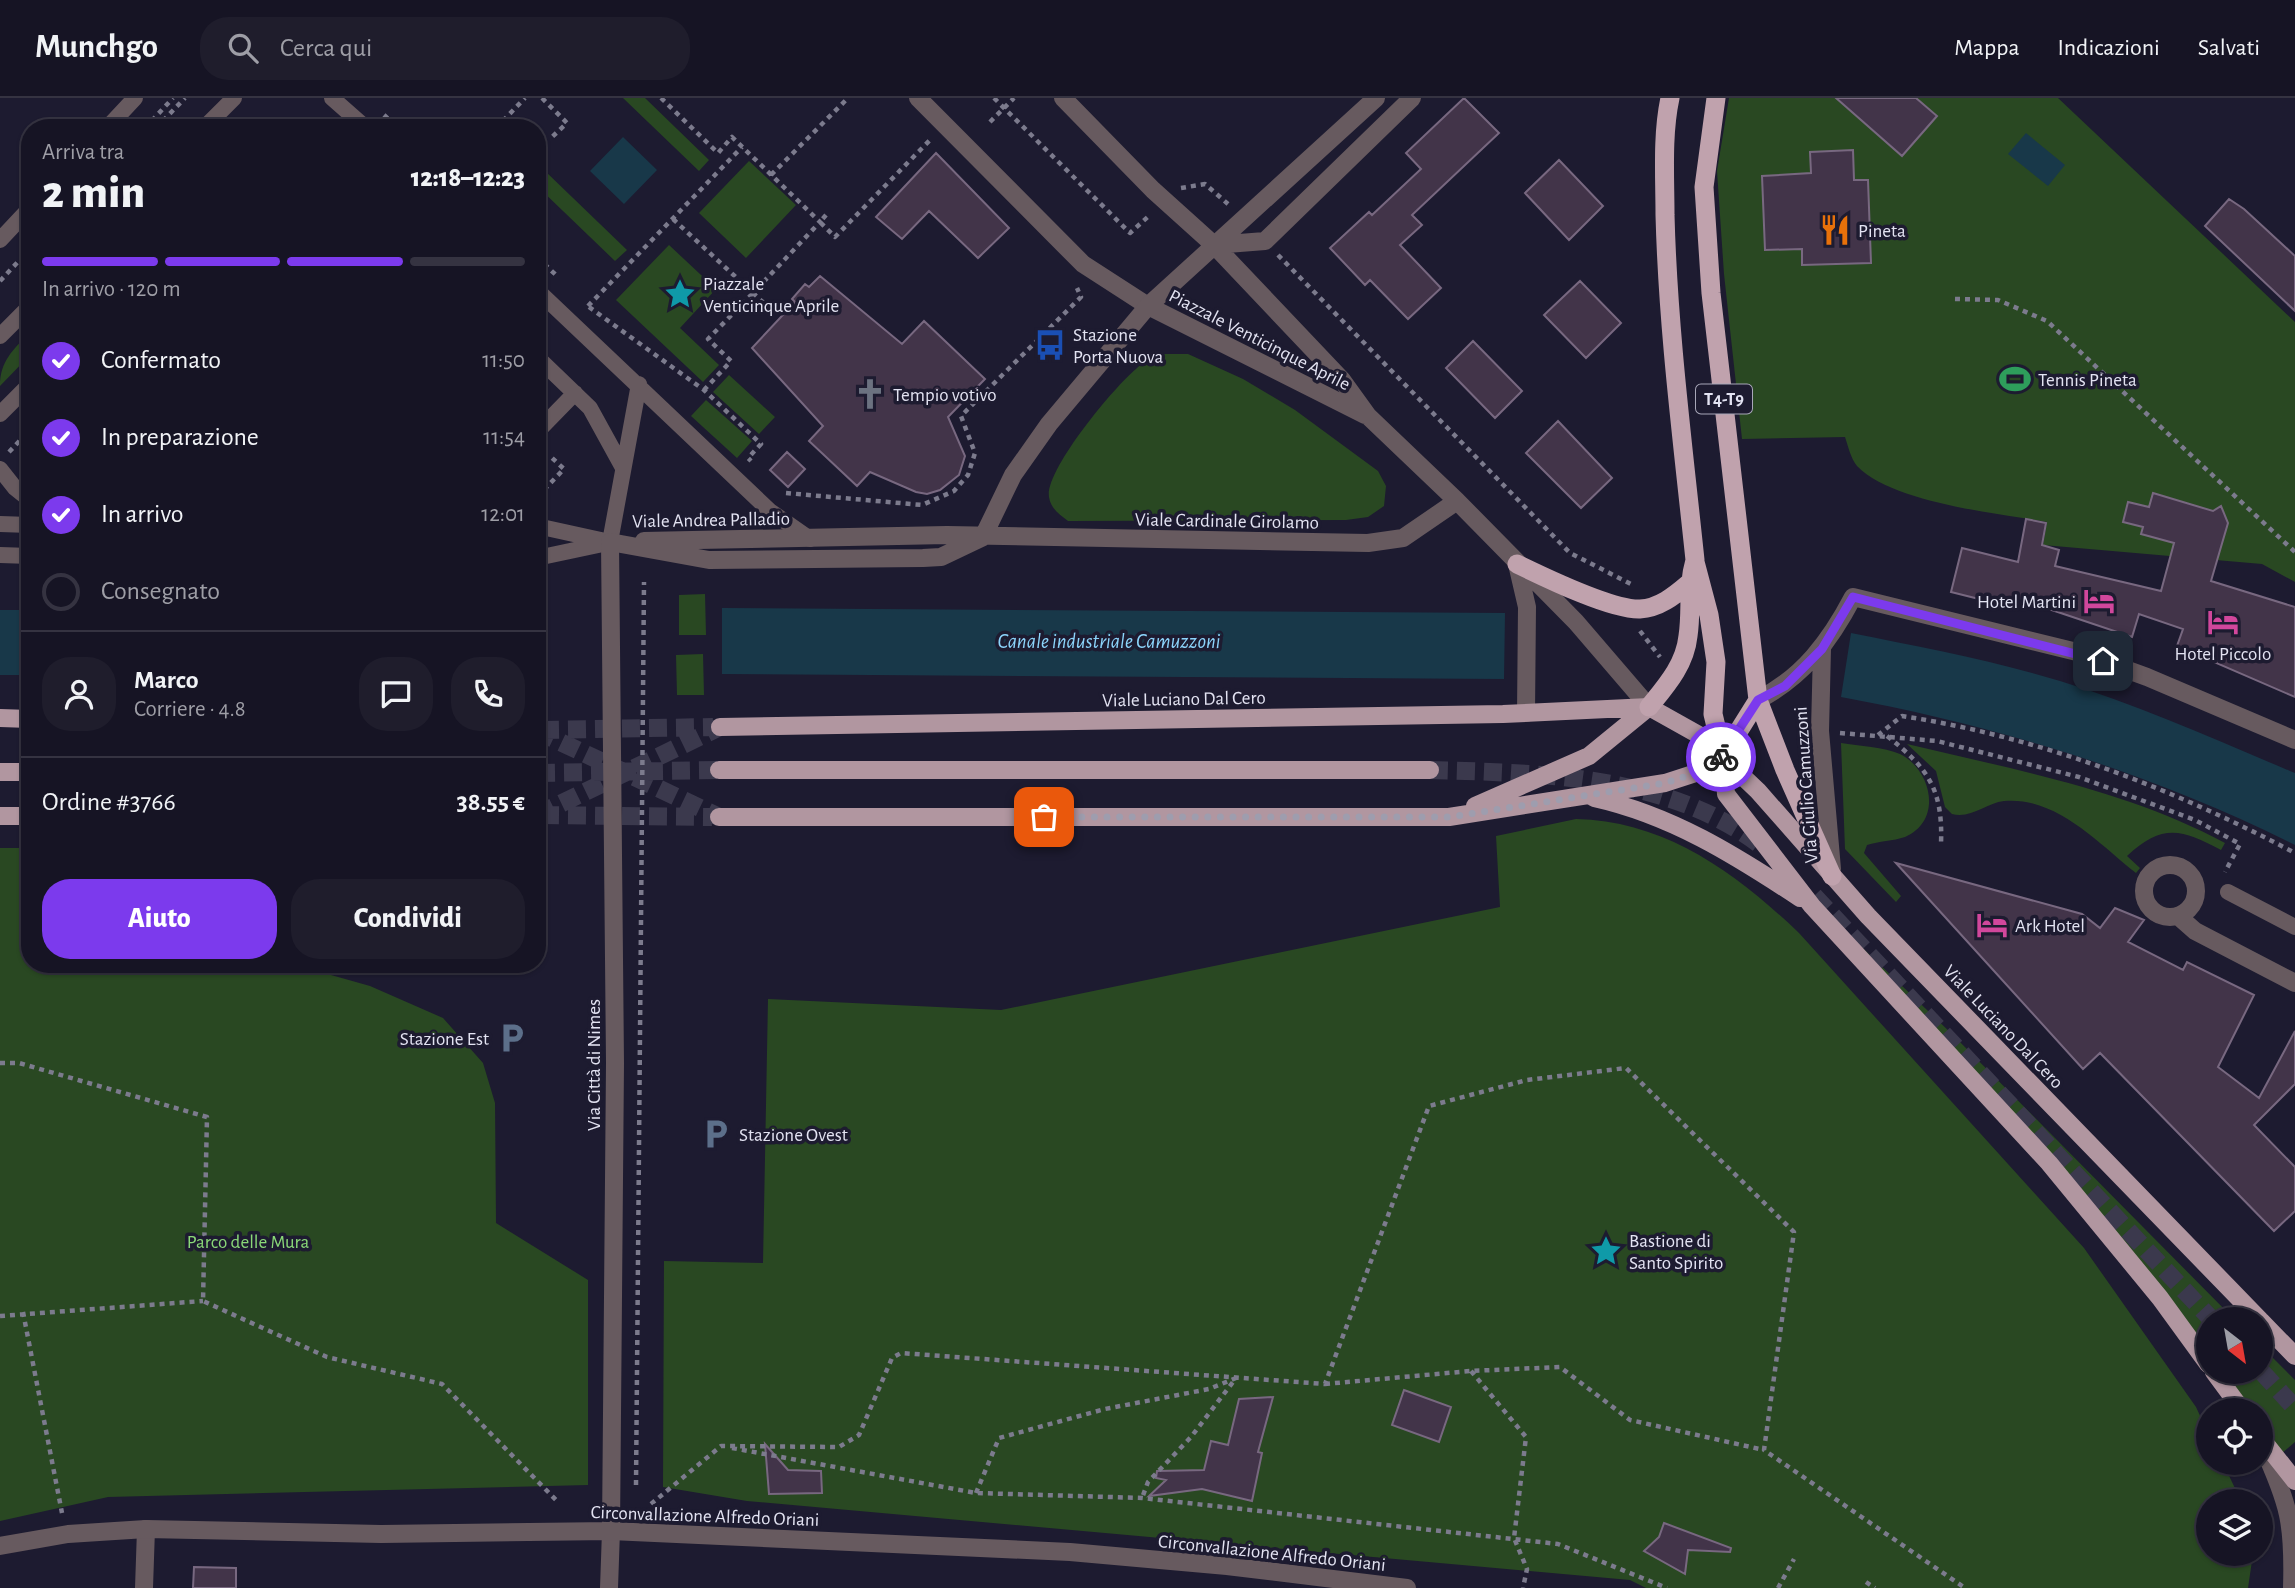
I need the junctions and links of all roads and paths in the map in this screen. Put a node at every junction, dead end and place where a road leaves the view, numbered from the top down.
1 (135, 98) edge
2 (173, 98) edge
3 (185, 98) edge
4 (234, 98) edge
5 (332, 98) edge
6 (525, 98) edge
7 (542, 98) edge
8 (661, 98) edge
9 (848, 98) edge
10 (918, 98) edge
11 (994, 98) edge
12 (1014, 98) edge
13 (1063, 98) edge
14 (1355, 98) edge
15 (1376, 98) edge
16 (1412, 98) edge
17 (1670, 98) edge
18 (1716, 98) edge
19 (1004, 108) junction
20 (115, 119) edge
21 (153, 119) edge
22 (165, 119) edge
23 (213, 119) edge
24 (356, 119) edge
25 (505, 119) edge
26 (990, 122) dead end
27 (1343, 125) junction
28 (551, 138) dead end
29 (742, 147) junction
30 (940, 150) dead end
31 (771, 176) junction
32 (1182, 188) dead end
33 (1220, 195) dead end
34 (826, 215) dead end
35 (21, 218) edge
36 (673, 219) junction
37 (820, 222) junction
38 (1130, 233) dead end
39 (0, 240) edge
40 (1214, 245) junction
41 (1276, 252) dead end
42 (21, 259) edge
43 (546, 266) edge
44 (1067, 278) dead end
45 (0, 281) edge
46 (563, 282) dead end
47 (752, 293) junction
48 (546, 298) edge
49 (580, 299) dead end
50 (1955, 299) dead end
51 (1148, 306) junction
52 (589, 307) junction
53 (769, 308) dead end
54 (21, 315) edge
55 (0, 336) edge
56 (546, 366) edge
57 (639, 384) junction
58 (704, 390) junction
59 (575, 393) junction
60 (21, 394) edge
61 (0, 414) edge
62 (1368, 416) junction
63 (546, 423) edge
64 (21, 441) edge
65 (550, 456) dead end
66 (3, 462) edge
67 (758, 467) dead end
68 (623, 468) junction
69 (777, 486) dead end
70 (546, 488) edge
71 (21, 492) edge
72 (1457, 501) junction
73 (0, 524) edge
74 (21, 525) edge
75 (546, 528) edge
76 (983, 537) junction
77 (810, 539) junction
78 (610, 542) junction
79 (2295, 552) edge
80 (0, 555) edge
81 (21, 556) edge
82 (546, 556) edge
83 (1695, 560) junction
84 (1517, 564) junction
85 (644, 582) dead end
86 (1688, 584) junction
87 (1636, 591) dead end
88 (1640, 624) dead end
89 (1822, 649) junction
90 (1665, 663) dead end
91 (1758, 700) junction
92 (1649, 707) junction
93 (1527, 713) junction
94 (0, 718) edge
95 (21, 719) edge
96 (720, 727) tunnel mouth
97 (1820, 731) junction
98 (1877, 735) junction
99 (1887, 736) junction
100 (2295, 740) edge
101 (1723, 757) junction
102 (719, 770) tunnel mouth
103 (1430, 770) tunnel mouth
104 (0, 772) edge
105 (21, 772) edge
106 (1584, 795) junction
107 (0, 816) edge
108 (21, 816) edge
109 (719, 817) tunnel mouth
110 (1450, 817) junction
111 (1941, 844) dead end
112 (2295, 853) edge
113 (2224, 874) dead end
114 (1832, 876) junction
115 (2228, 892) dead end
116 (1812, 906) junction
117 (2178, 916) dead end
118 (2295, 927) edge
119 (2295, 983) edge
120 (0, 1063) edge
121 (203, 1301) junction
122 (2247, 1307) edge
123 (23, 1312) junction
124 (0, 1316) edge
125 (2273, 1333) edge
126 (2196, 1348) edge
127 (2295, 1356) edge
128 (1470, 1371) junction
129 (1236, 1378) junction
130 (1325, 1384) junction
131 (720, 1446) junction
132 (1764, 1450) junction
133 (2273, 1454) edge
134 (2273, 1467) edge
135 (2295, 1481) edge
136 (636, 1490) dead end
137 (976, 1493) junction
138 (1142, 1497) junction
139 (556, 1501) dead end
140 (651, 1504) dead end
141 (62, 1513) dead end
142 (146, 1529) junction
143 (611, 1531) junction
144 (1514, 1538) junction
145 (0, 1546) edge
146 (1794, 1559) dead end
147 (1866, 1581) dead end
148 (144, 1588) edge
149 (609, 1588) edge
150 (1407, 1588) edge
151 (1523, 1588) edge
152 (1667, 1588) edge
153 (1778, 1588) edge
154 (1875, 1588) edge
155 (1965, 1588) edge
156 (2292, 1588) edge

1 - 20 lane
2 - 21 path
3 - 22 path
4 - 23 lane
5 - 24 lane
6 - 25 path
7 - 28 path
8 - 29 path
9 - 31 path
10 - 51 street, Piazzale Venticinque Aprile
11 - 19 path
12 - 19 path
13 - 40 street, Piazzale Venticinque Aprile
14 - 27 street
15 - 27 street
16 - 40 street
17 - 83 highway, T4-T9
18 - 91 highway, T4-T9
19 - 26 path
19 - 38 path
27 - 40 street
29 - 31 path
29 - 36 path
30 - 37 path
31 - 37 path
32 - 33 path
34 - 37 path
35 - 39 lane
36 - 47 path
36 - 52 path
37 - 47 path
40 - 51 street
40 - 62 street, Piazzale Venticinque Aprile
41 - 87 path
42 - 45 path
43 - 46 path
44 - 69 path
47 - 53 path
47 - 58 path
48 - 57 lane
49 - 52 path
50 - 79 path
51 - 62 street, Piazzale Venticinque Aprile
51 - 76 street
52 - 58 path
54 - 55 lane
56 - 59 lane
57 - 68 lane
57 - 77 lane
58 - 67 path
59 - 63 lane
59 - 68 lane
60 - 61 lane
62 - 72 street, Piazzale Venticinque Aprile
64 - 66 path
65 - 70 path
66 - 71 lane
68 - 78 lane
72 - 76 street, Viale Cardinale Girolamo
72 - 84 street, Piazzale Venticinque Aprile
73 - 74 lane
75 - 78 lane
76 - 77 street, Viale Andrea Palladio
76 - 78 street, Viale Andrea Palladio
77 - 78 street, Viale Andrea Palladio
78 - 82 lane
78 - 143 street, Via Città di Nimes
80 - 81 lane
83 - 86 highway, T4-T9
83 - 101 highway, T4-T9
84 - 86 highway
84 - 92 street, Piazzale Venticinque Aprile
84 - 93 street
85 - 136 path
86 - 92 highway, T4-T9
88 - 90 path
89 - 91 street, Via Giulio Camuzzoni
89 - 97 street, Via Giulio Camuzzoni
89 - 100 street, Via Giulio Camuzzoni
91 - 101 highway
91 - 114 highway, T4-T9
92 - 93 main road, Viale Luciano Dal Cero
92 - 101 main road, Viale Luciano Dal Cero
92 - 110 main road
93 - 96 main road, Viale Luciano Dal Cero
94 - 95 main road
97 - 98 path
97 - 114 street, Via Giulio Camuzzoni
98 - 99 path
98 - 112 path
99 - 111 path
99 - 113 path
101 - 106 main road
101 - 114 main road, Viale Luciano Dal Cero
101 - 116 main road
102 - 103 main road
104 - 105 main road
106 - 110 main road
106 - 116 main road
107 - 108 main road
109 - 110 main road
114 - 122 main road, Viale Luciano Dal Cero
115 - 118 lane
116 - 126 main road
117 - 119 street
120 - 121 path
121 - 123 path
121 - 139 path
123 - 124 path
123 - 141 path
125 - 127 main road, Viale Luciano Dal Cero
128 - 130 path
128 - 132 path
128 - 144 path
129 - 130 path
129 - 131 path
129 - 137 path
129 - 138 path
130 - 132 path
131 - 137 path
131 - 140 path
132 - 155 path
133 - 135 main road
134 - 156 street
137 - 138 path
138 - 144 path
142 - 143 street, Circonvallazione Alfredo Oriani
142 - 145 street, Circonvallazione Alfredo Oriani
142 - 148 street
143 - 149 street, Via Città di Nimes
143 - 150 street, Circonvallazione Alfredo Oriani
144 - 151 path
144 - 152 path
146 - 153 path
147 - 154 path

